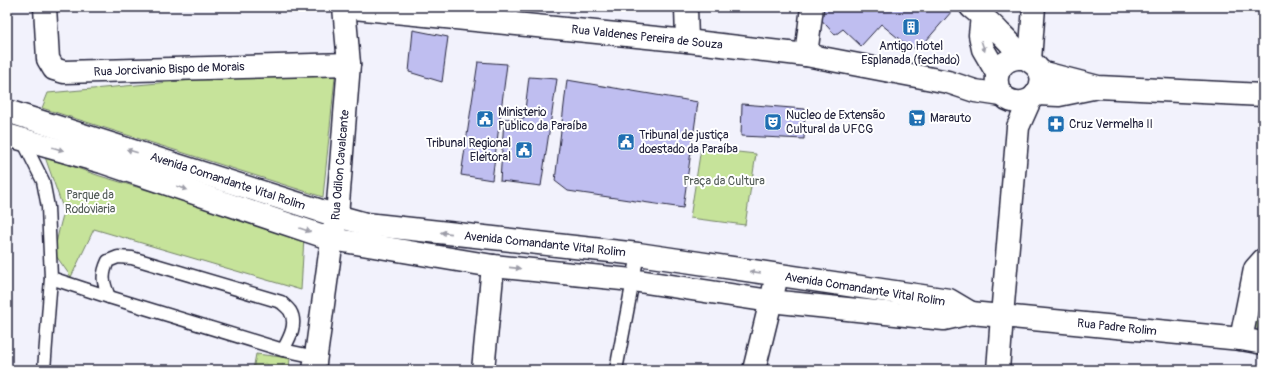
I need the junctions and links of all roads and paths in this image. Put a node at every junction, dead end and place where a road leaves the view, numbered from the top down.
1 (45, 7) edge
2 (344, 7) edge
3 (686, 7) edge
4 (812, 7) edge
5 (1034, 7) edge
6 (977, 12) edge
7 (687, 41) junction
8 (806, 55) junction
9 (349, 64) junction
10 (1032, 64) junction
11 (1001, 87) junction
12 (1098, 87) junction
13 (1263, 96) edge
14 (1033, 97) junction
15 (7, 111) edge
16 (1018, 127) junction
17 (14, 137) edge
18 (337, 216) junction
19 (332, 238) junction
20 (638, 254) junction
21 (1263, 260) edge
22 (493, 266) junction
23 (777, 276) junction
24 (51, 278) junction
25 (632, 280) junction
26 (109, 297) junction
27 (770, 301) junction
28 (971, 313) junction
29 (1002, 316) junction
30 (1242, 339) junction
31 (1263, 343) edge
32 (283, 350) junction
33 (315, 363) edge
34 (44, 370) edge
35 (483, 370) edge
36 (616, 370) edge
37 (754, 370) edge
38 (998, 370) edge

1 - 9 main road, Rua Jorcivanio Bispo de Morais
2 - 7 main road, Rua Valdenes Pereira de Souza
2 - 9 main road, Rua Odilon Cavalcante
3 - 7 main road
4 - 8 main road
5 - 10 main road
6 - 10 main road
6 -> 11 main road
7 - 8 main road, Rua Valdenes Pereira de Souza
8 - 11 main road, Rua Valdenes Pereira de Souza
9 - 18 main road, Rua Odilon Cavalcante
10 - 11 main road
10 - 12 main road
10 - 14 main road
11 - 14 main road
11 - 16 main road
12 - 13 main road
12 - 14 main road
14 - 16 main road
18 -> 15 main road, Avenida Comandante Vital Rolim
16 - 29 main road
17 -> 19 main road, Avenida Comandante Vital Rolim
17 - 24 lane
18 - 19 main road, Rua Odilon Cavalcante
20 -> 18 main road, Avenida Comandante Vital Rolim
19 - 22 main road, Avenida Comandante Vital Rolim
19 - 33 main road, Rua Odilon Cavalcante
23 -> 20 main road, Avenida Comandante Vital Rolim
20 - 25 lane
21 - 30 main road
22 -> 25 main road, Avenida Comandante Vital Rolim
22 - 35 main road
23 - 27 main road
23 - 28 main road, Avenida Comandante Vital Rolim
24 - 26 lane
24 - 34 lane
25 - 27 main road, Avenida Comandante Vital Rolim
25 - 36 lane
26 - 32 lane
26 - 32 lane
27 - 28 main road, Avenida Comandante Vital Rolim
27 - 37 main road
28 - 29 main road, Rua Padre Rolim
29 - 30 main road, Rua Padre Rolim
29 - 38 main road
30 - 31 main road, Rua Padre Rolim
32 - 33 lane

